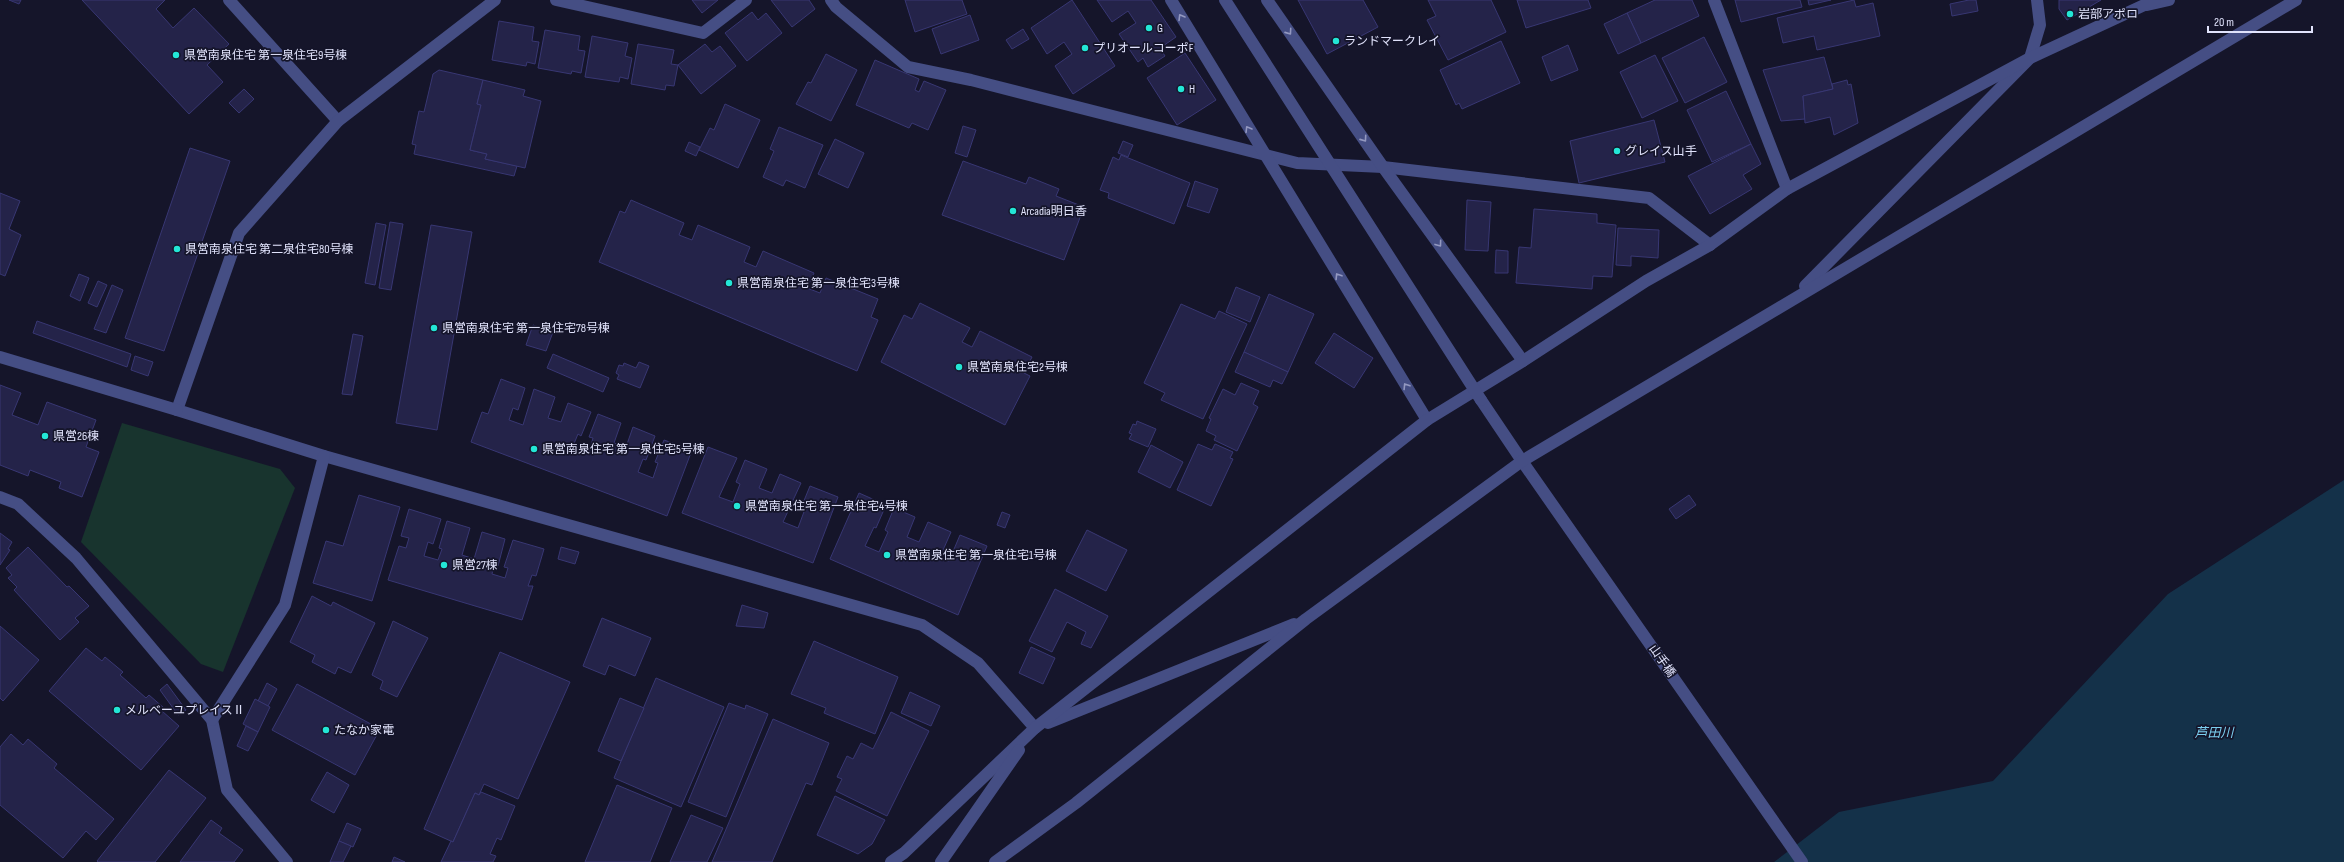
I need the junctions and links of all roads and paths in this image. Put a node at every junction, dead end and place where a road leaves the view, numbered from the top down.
1 (229, 0) edge
2 (496, 0) edge
3 (556, 0) edge
4 (746, 0) edge
5 (831, 0) edge
6 (1171, 0) edge
7 (1225, 0) edge
8 (1267, 0) edge
9 (1714, 0) edge
10 (2037, 0) edge
11 (2169, 0) edge
12 (2296, 0) edge
13 (2150, 3) edge
14 (2030, 58) junction
15 (338, 121) junction
16 (1263, 154) junction
17 (1383, 167) junction
18 (1787, 189) junction
19 (1710, 245) junction
20 (1793, 298) junction
21 (0, 357) edge
22 (1523, 360) junction
23 (177, 410) junction
24 (1427, 420) junction
25 (324, 456) junction
26 (1522, 461) junction
27 (0, 496) edge
28 (1306, 619) junction
29 (212, 720) junction
30 (1035, 728) junction
31 (287, 862) edge
32 (891, 862) edge
33 (941, 862) edge
34 (995, 862) edge
35 (1802, 862) edge

1 - 15 street
2 - 15 street
3 - 4 street
5 - 16 street
16 -> 6 street
7 - 26 street, 山手橋, bridge
8 -> 17 street
9 - 18 street
10 - 14 street
11 - 13 street
12 - 20 street
13 - 14 street
14 - 18 street
14 - 20 street
15 - 23 street
16 - 17 street
24 -> 16 street
17 - 19 street
17 -> 22 street
18 - 19 street
19 - 22 street
20 - 26 street
21 - 23 street
22 - 24 street
23 - 25 street
24 - 30 street
25 - 29 street
25 - 30 street
26 - 28 street
26 - 35 street, 山手橋
27 - 29 street
28 - 30 street
28 - 34 street
29 - 31 street
30 - 32 street
30 - 33 street

